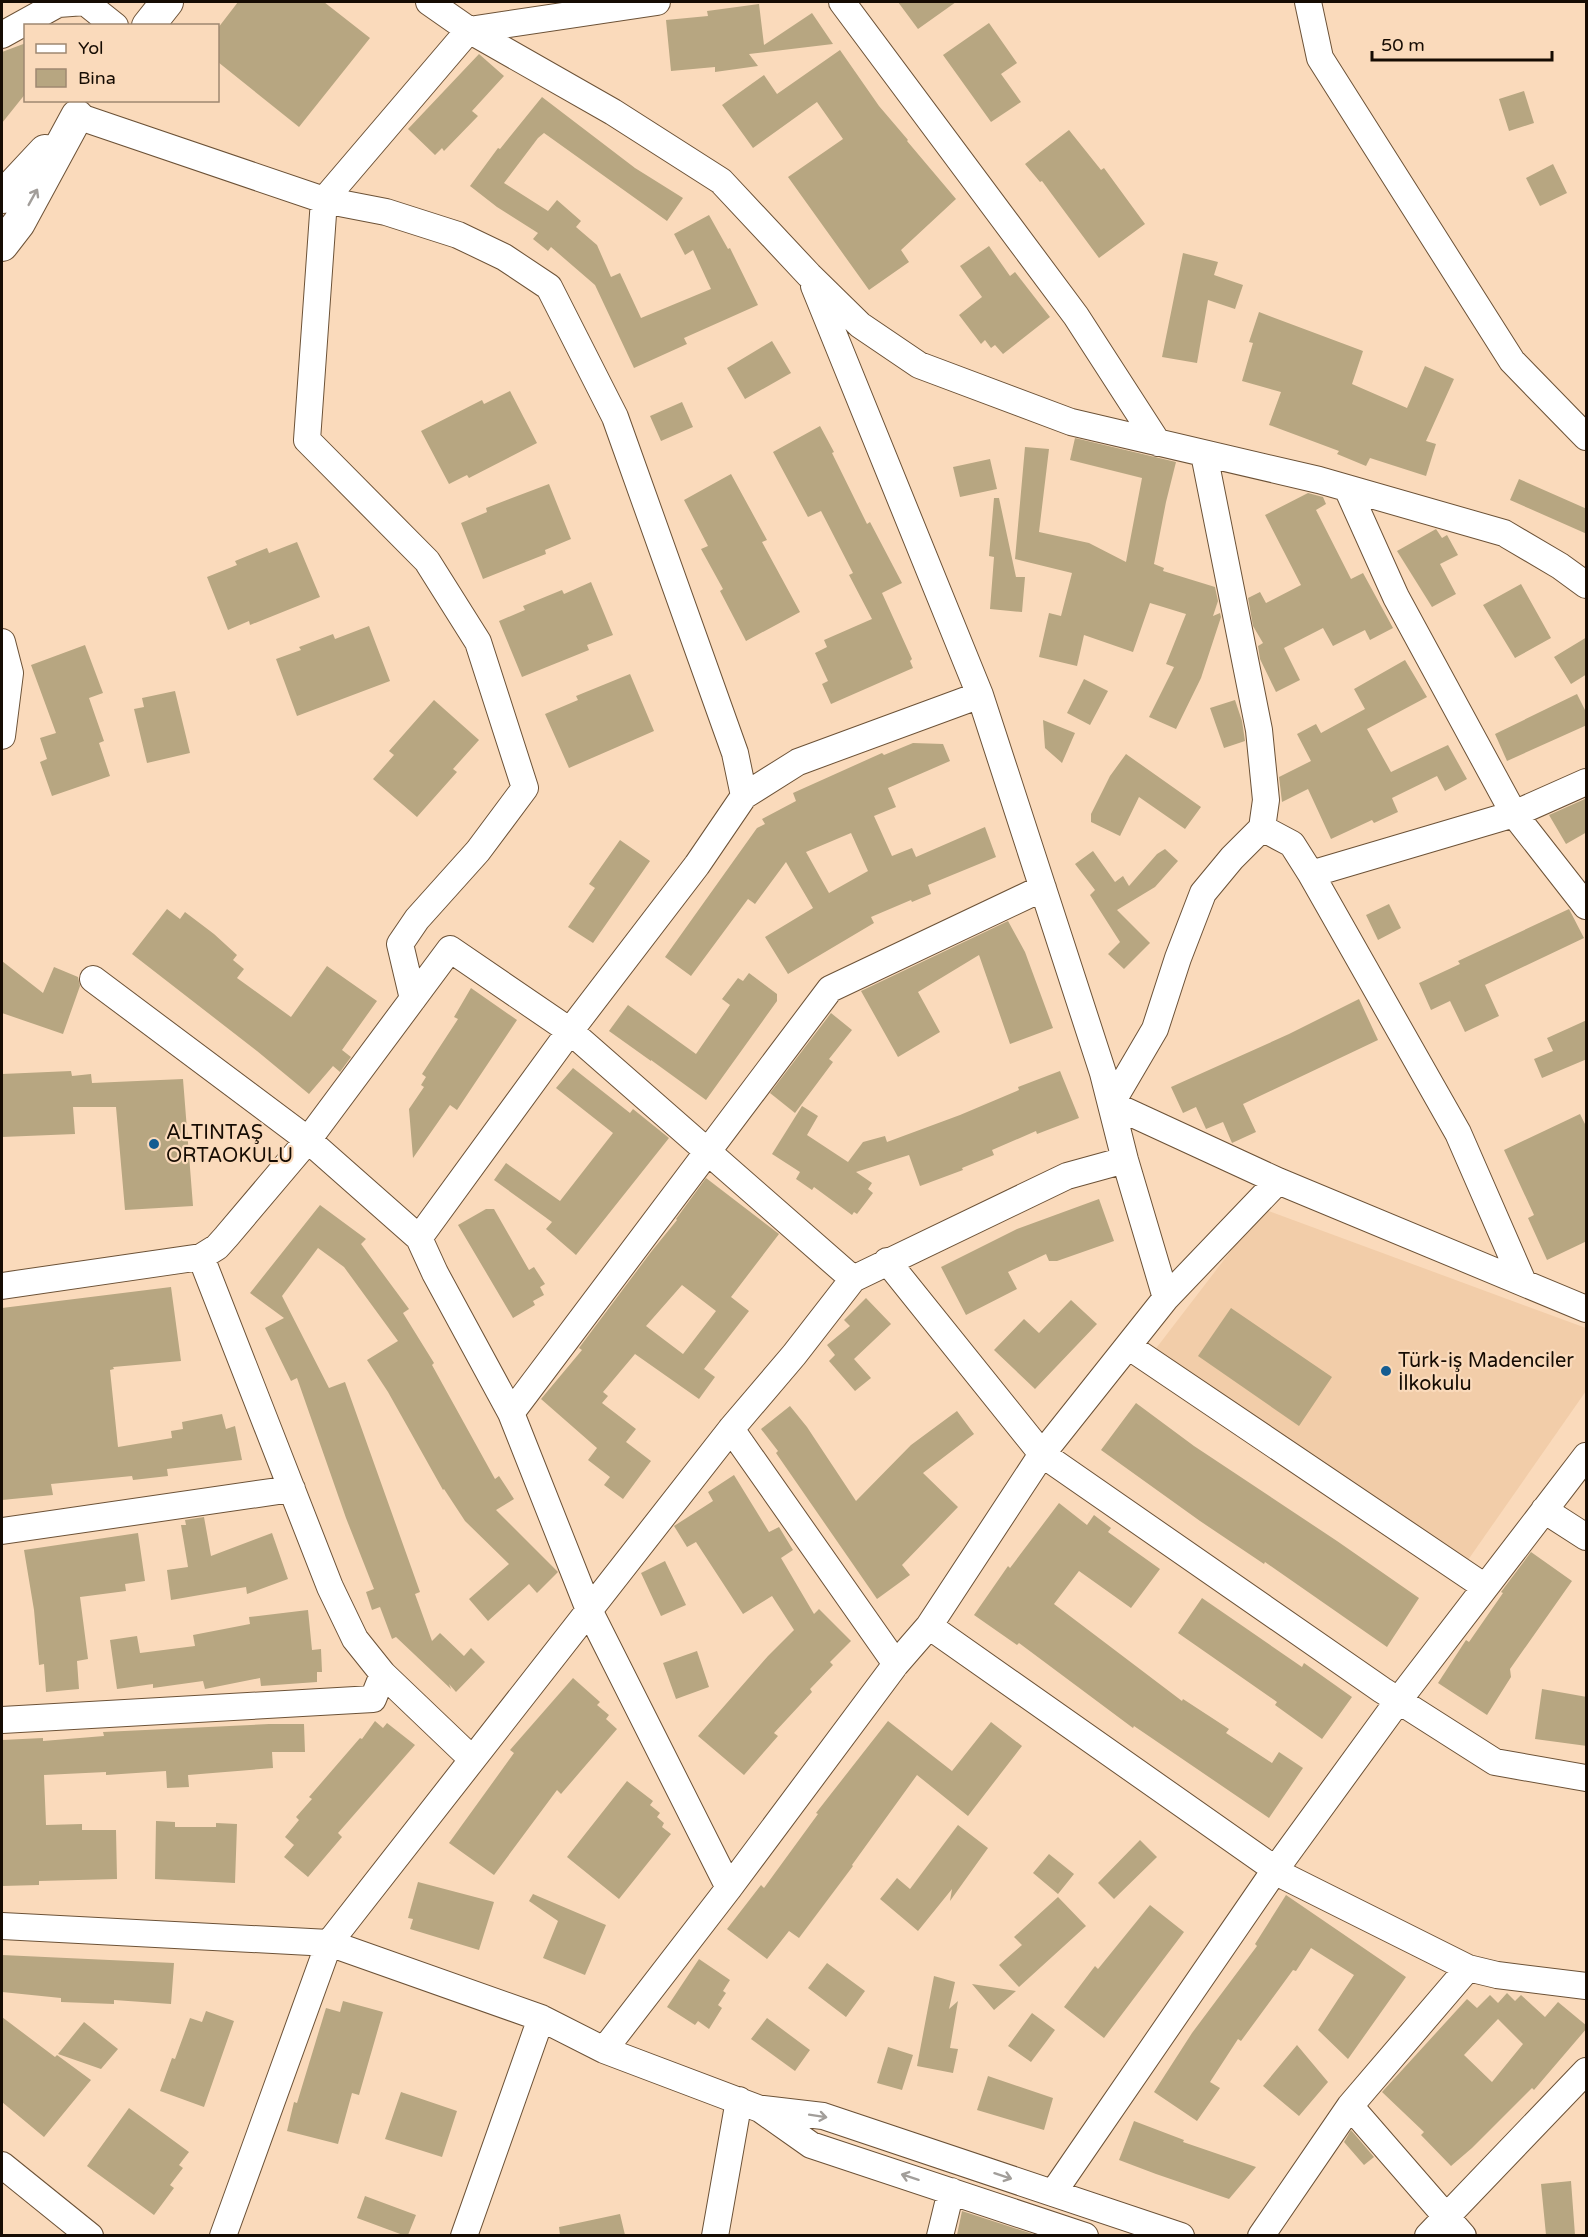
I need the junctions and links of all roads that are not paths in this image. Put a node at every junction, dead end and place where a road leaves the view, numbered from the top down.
1 (85, 2) edge
2 (166, 2) edge
3 (429, 2) edge
4 (657, 2) edge
5 (842, 2) edge
6 (1308, 2) edge
7 (112, 24) edge
8 (150, 24) edge
9 (469, 30) junction
10 (2, 35) edge
11 (83, 108) edge
12 (2, 197) edge
13 (324, 200) junction
14 (2, 245) edge
15 (809, 275) junction
16 (1587, 437) edge
17 (1158, 443) junction
18 (1203, 454) junction
19 (1347, 488) junction
20 (1587, 585) edge
21 (2, 642) edge
22 (980, 695) junction
23 (2, 735) edge
24 (1587, 782) edge
25 (744, 796) junction
26 (1514, 814) junction
27 (1262, 828) junction
28 (1311, 874) junction
29 (1043, 888) junction
30 (1587, 906) edge
31 (93, 979) dead end
32 (413, 999) junction
33 (570, 1031) junction
34 (1111, 1104) junction
35 (308, 1140) junction
36 (708, 1151) junction
37 (1125, 1160) junction
38 (1278, 1181) junction
39 (419, 1238) junction
40 (201, 1257) junction
41 (887, 1261) junction
42 (853, 1279) junction
43 (1523, 1282) junction
44 (2, 1286) edge
45 (1166, 1299) junction
46 (1587, 1309) edge
47 (1128, 1346) junction
48 (511, 1413) junction
49 (731, 1429) junction
50 (1042, 1454) junction
51 (1587, 1455) edge
52 (292, 1489) junction
53 (1544, 1510) junction
54 (2, 1532) edge
55 (1587, 1537) edge
56 (1485, 1587) junction
57 (589, 1610) junction
58 (929, 1626) junction
59 (896, 1664) junction
60 (383, 1674) junction
61 (1398, 1701) junction
62 (2, 1720) edge
63 (472, 1759) junction
64 (1587, 1778) edge
65 (1275, 1870) junction
66 (729, 1888) junction
67 (2, 1926) edge
68 (329, 1943) junction
69 (1468, 1968) junction
70 (1587, 1986) edge
71 (541, 2018) junction
72 (604, 2050) junction
73 (1587, 2071) edge
74 (749, 2105) junction
75 (1350, 2106) junction
76 (2, 2165) edge
77 (951, 2191) junction
78 (1053, 2193) junction
79 (1447, 2215) junction
80 (90, 2235) edge
81 (223, 2235) edge
82 (464, 2235) edge
83 (715, 2235) edge
84 (940, 2235) edge
85 (1085, 2235) edge
86 (1181, 2235) edge
87 (1262, 2235) edge
88 (1428, 2235) edge
89 (1463, 2235) edge

1 - 7 street
1 - 10 street
2 - 8 main road
3 - 9 street
4 - 9 street
5 - 17 street
6 - 16 street
9 - 13 street
9 - 15 street
11 - 12 main road
11 - 13 street
14 -> 11 main road
13 - 25 street
13 - 32 street
15 - 17 street
15 - 22 street
17 - 18 street
18 - 19 street
18 - 27 street
19 - 20 street
19 - 26 street
21 - 23 street
22 - 25 street
22 - 29 street
24 - 26 street
25 - 33 street
26 - 28 street
26 - 30 street
27 - 28 street
27 - 34 street
28 - 43 street
29 - 34 street
29 - 36 street
31 - 35 street
32 - 33 street
32 - 35 street
33 - 36 street
33 - 39 street
34 - 37 street
34 - 38 street
35 - 39 street
35 - 40 street
36 - 42 street
36 - 48 street
37 - 41 street
37 - 45 street
38 - 43 street
38 - 45 street
39 - 48 street
40 - 44 street
40 - 52 street
41 - 42 street
41 - 50 street
42 - 49 street
43 - 46 street
45 - 47 street
47 - 50 street
47 - 56 street
48 - 57 street
49 - 57 street
49 - 59 street
50 - 58 street
50 - 61 street
51 - 53 street
52 - 54 street
52 - 60 street
53 - 55 street
53 - 56 street
56 - 61 street
57 - 63 street
57 - 66 street
58 - 59 street
58 - 65 street
59 - 66 street
60 - 62 street
60 - 63 street
61 - 64 street
61 - 65 street
63 - 68 street
65 - 69 street
65 - 78 street
66 - 72 street
67 - 68 street
68 - 71 street
68 - 81 street
69 - 70 street
69 - 75 street
71 - 72 street
71 - 82 street
72 - 74 street
73 - 79 street
77 -> 74 street
74 -> 78 street
74 - 83 street
75 - 79 street
75 - 87 street
76 - 80 street
77 - 84 street
77 - 85 street
78 - 86 street
79 - 88 street
79 - 89 street

